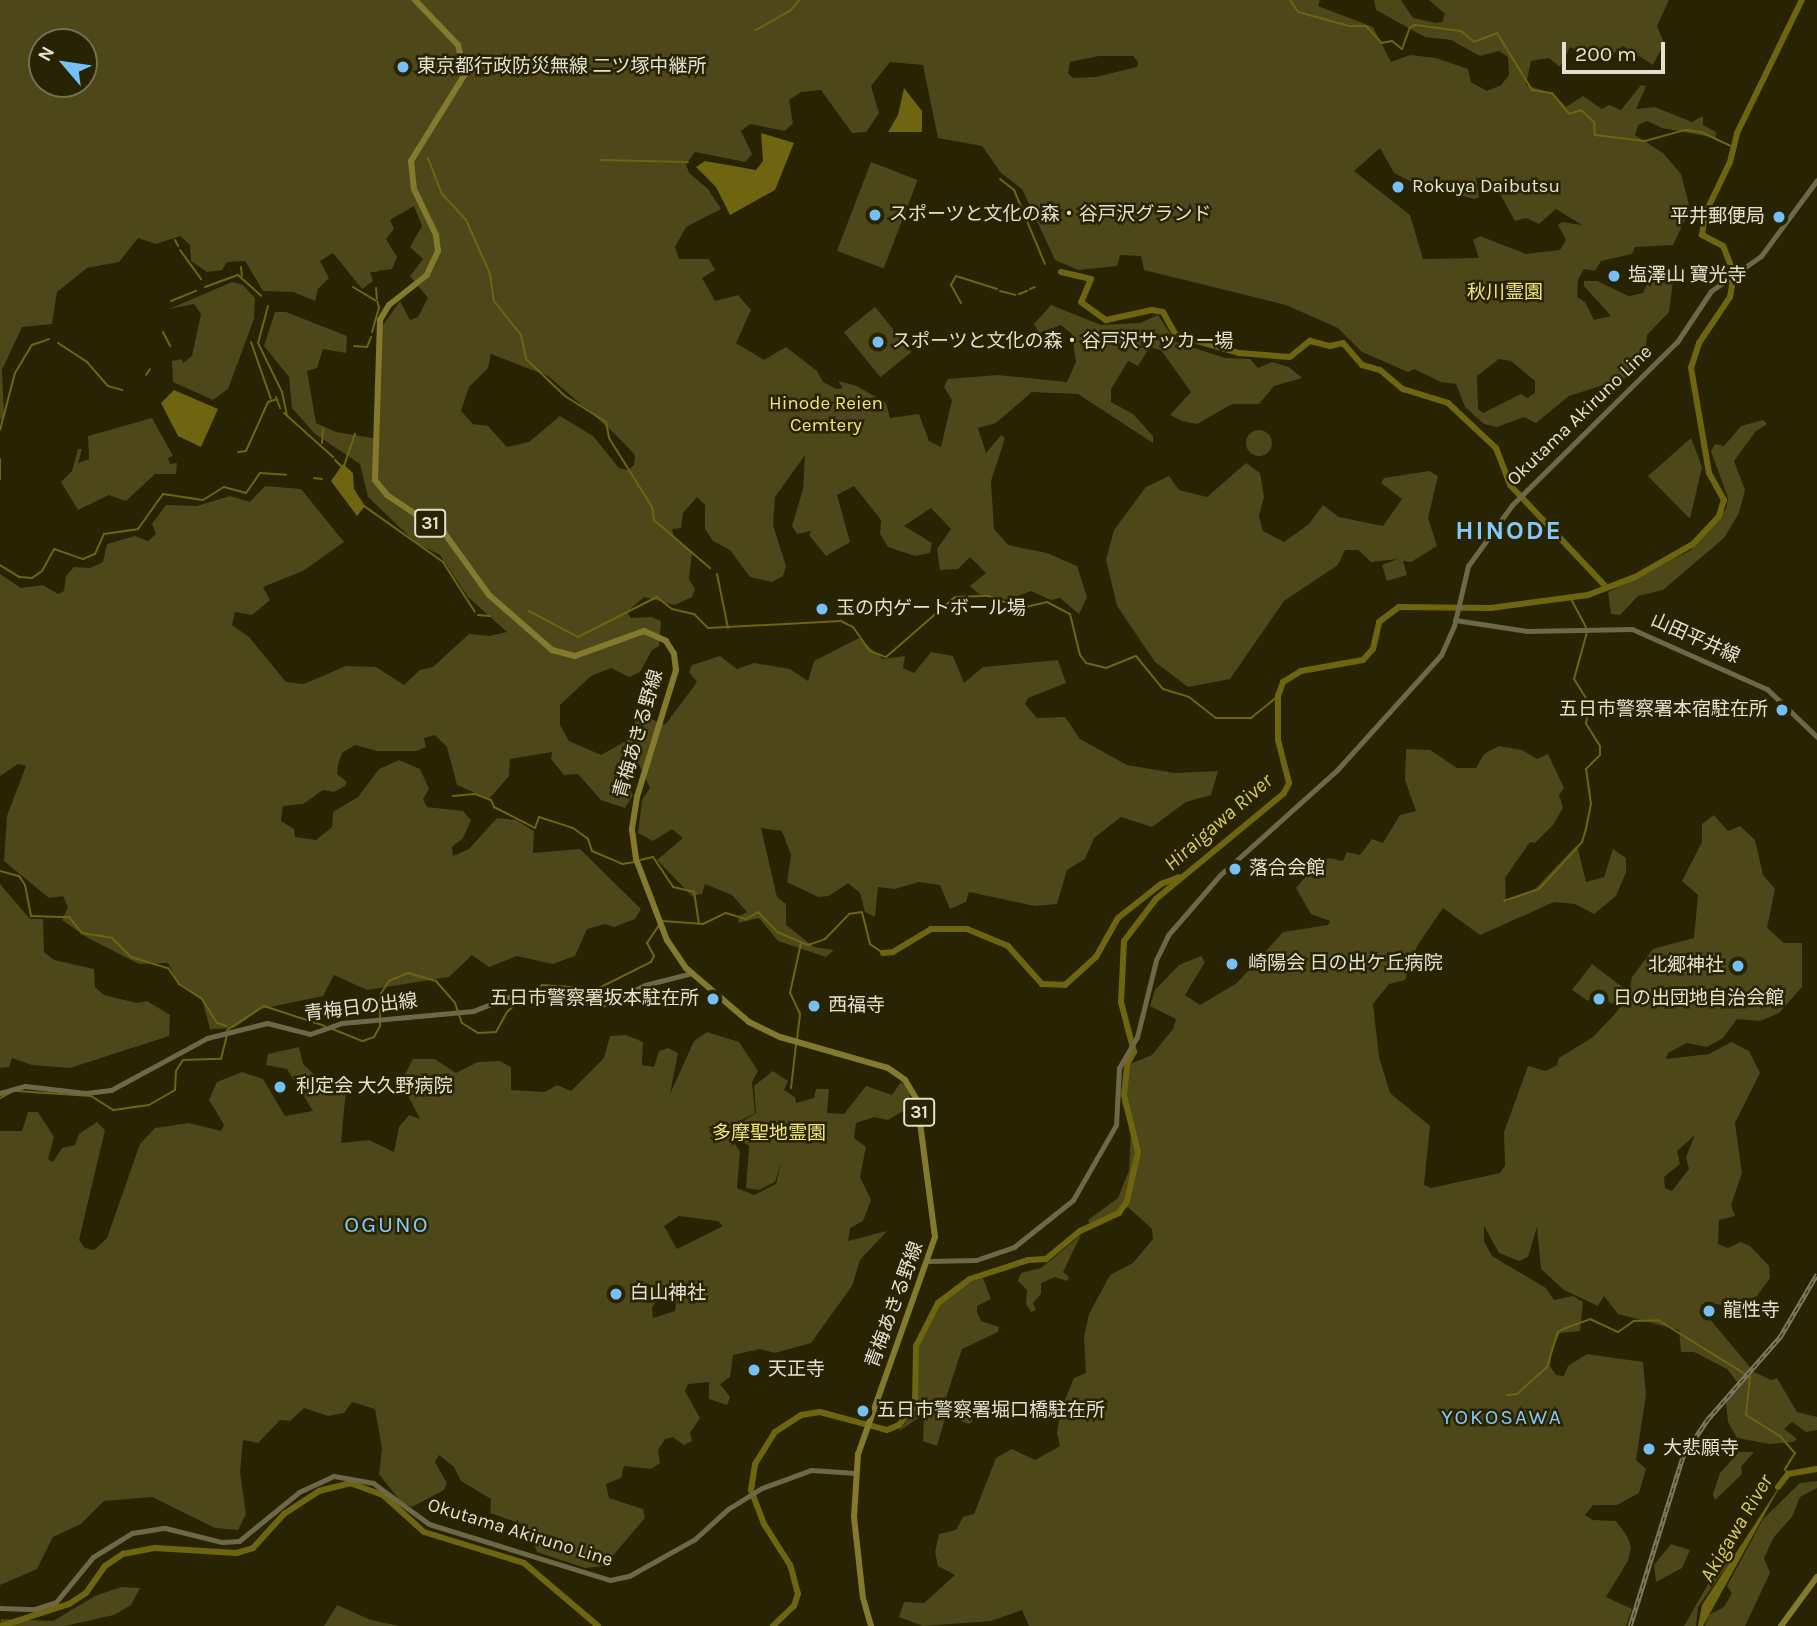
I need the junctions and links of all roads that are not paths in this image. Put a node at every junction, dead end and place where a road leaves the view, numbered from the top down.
1 (415, 0) edge
2 (1817, 180) edge
3 (1456, 618) junction
4 (1817, 737) edge
5 (692, 973) junction
6 (0, 1093) edge
7 (928, 1261) junction
8 (856, 1473) junction
9 (1817, 1577) edge
10 (0, 1608) edge
11 (872, 1626) edge
12 (1781, 1626) edge

1 - 5 main road, 青梅あきる野線 / 31
2 - 3 main road, Okutama Akiruno Line
3 - 4 main road, 山田平井線
3 - 7 main road, Okutama Akiruno Line
5 - 6 main road, 青梅日の出線
5 - 7 main road, 青梅あきる野線 / 31
7 - 8 main road, 青梅あきる野線 / 31
8 - 10 main road, Okutama Akiruno Line
8 - 11 main road, 青梅あきる野線 / 31
9 - 12 main road

